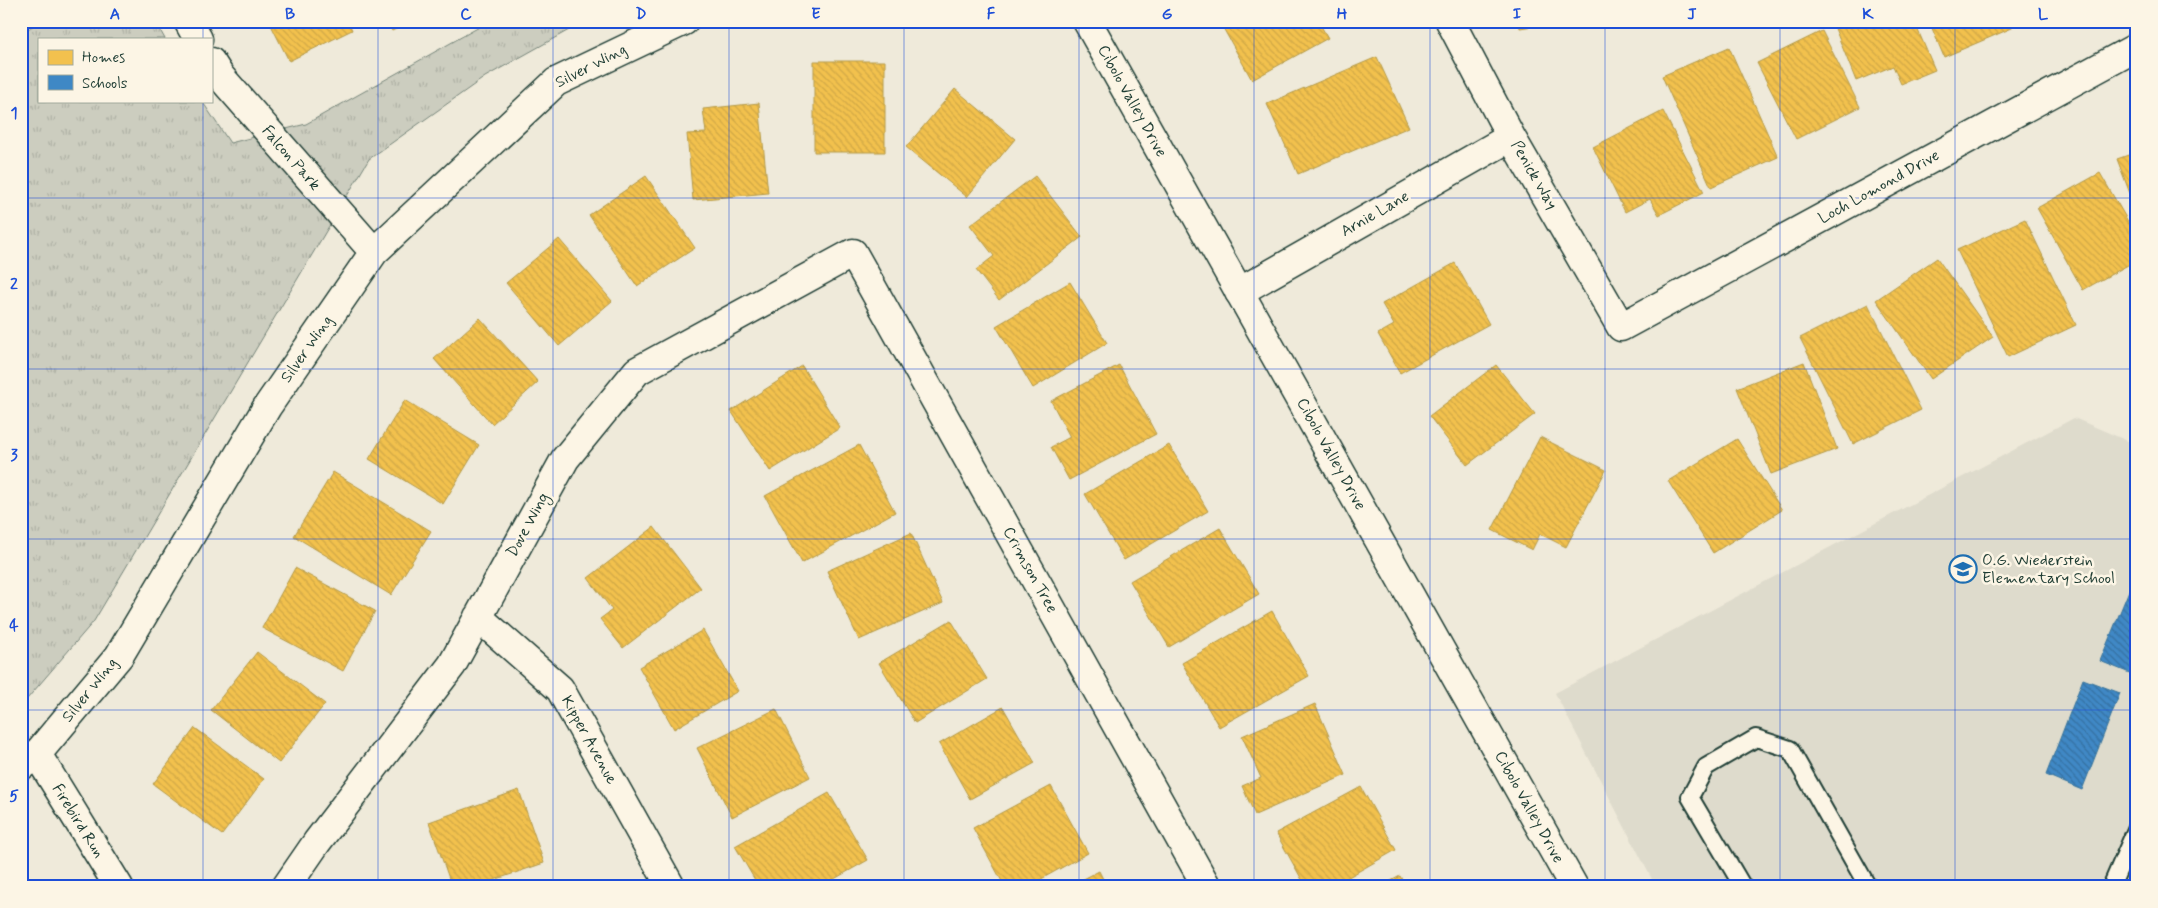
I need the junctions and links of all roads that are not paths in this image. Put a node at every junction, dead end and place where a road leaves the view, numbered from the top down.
1 (188, 21) edge
2 (684, 21) edge
3 (1087, 21) edge
4 (1450, 21) edge
5 (197, 38) edge
6 (2137, 47) edge
7 (212, 64) edge
8 (1512, 137) junction
9 (374, 252) junction
10 (853, 253) joint
11 (1239, 292) junction
12 (1621, 327) joint
13 (478, 617) junction
14 (29, 760) edge
15 (2137, 827) edge
16 (119, 887) edge
17 (286, 887) edge
18 (671, 887) edge
19 (1207, 887) edge
20 (1574, 887) edge
21 (1743, 887) edge
22 (1868, 887) edge
23 (2111, 887) edge

1 - 5 street
2 - 9 street, Silver Wing
3 - 11 street, Cibolo Valley Drive
4 - 8 street, Penick Way
6 - 12 street, Loch Lomond Drive
7 - 9 street, Falcon Park
8 - 11 street, Arnie Lane
8 - 12 street, Penick Way
9 - 14 street, Silver Wing
10 - 13 street, Dove Wing
10 - 19 street, Crimson Tree
11 - 20 street, Cibolo Valley Drive
13 - 17 street, Dove Wing
13 - 18 street, Kipper Avenue
14 - 16 street, Firebird Run
15 - 23 lane
21 - 22 lane

